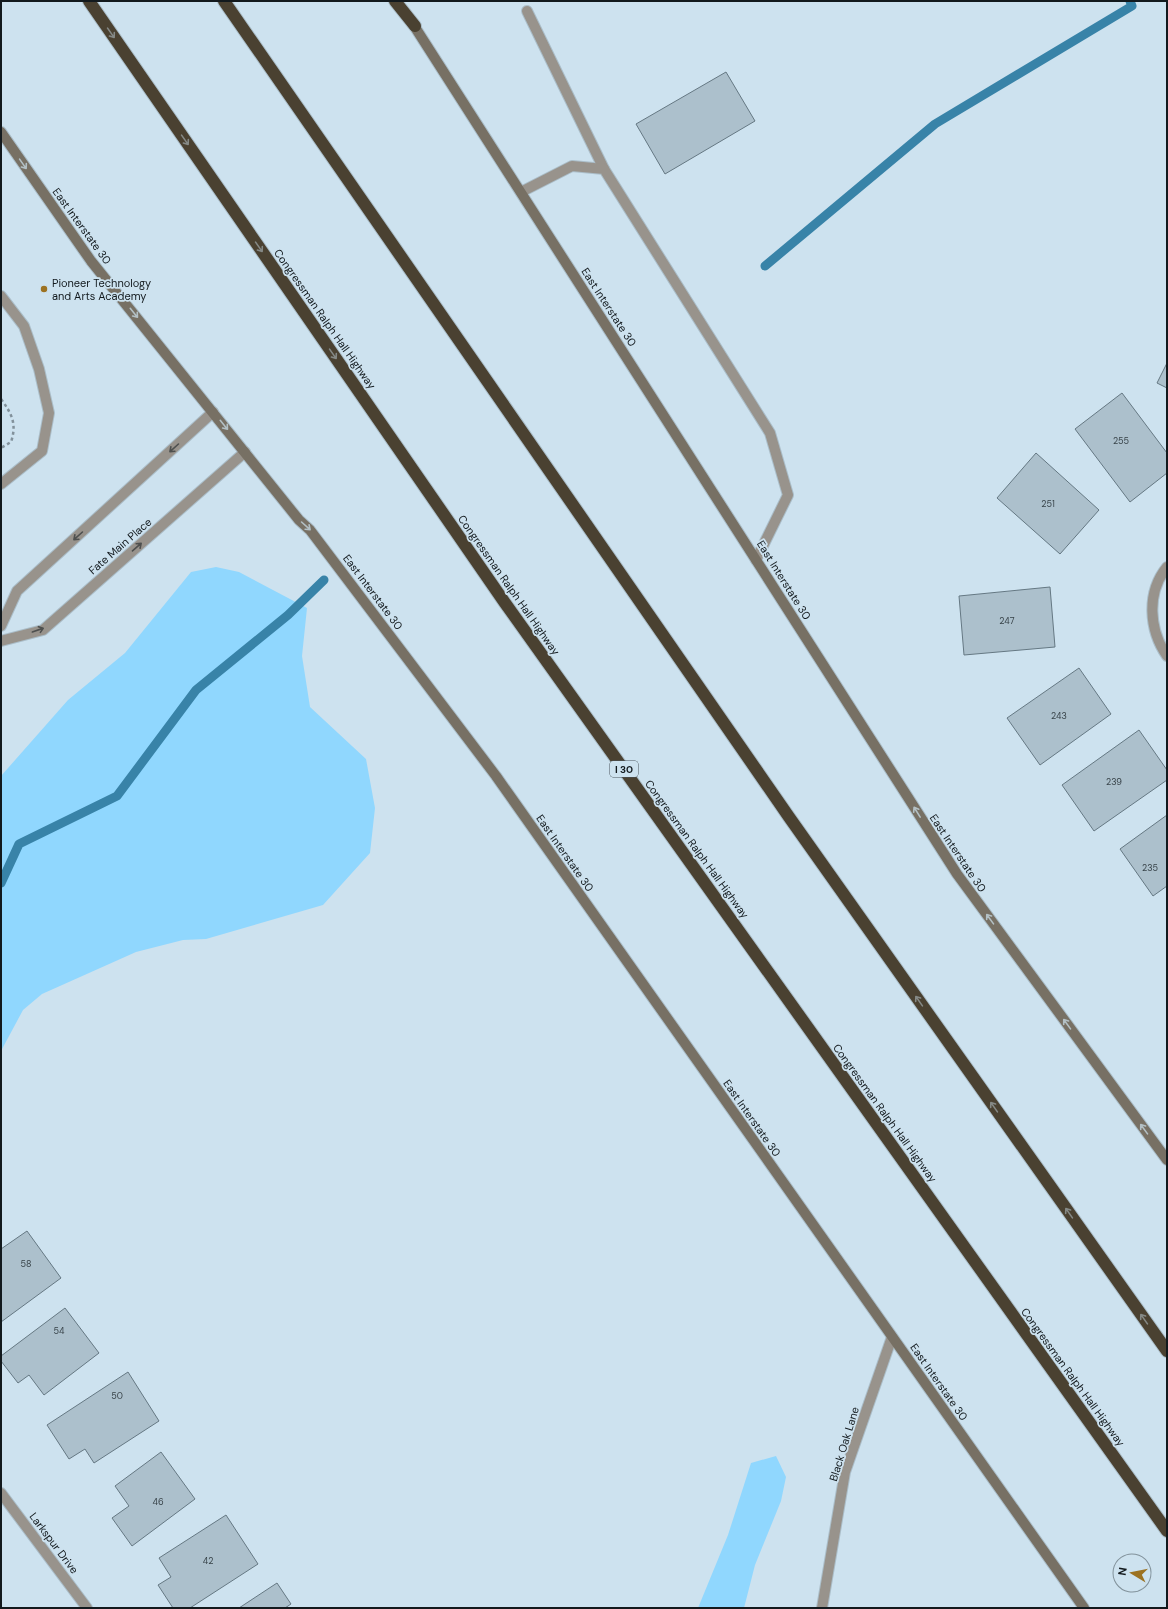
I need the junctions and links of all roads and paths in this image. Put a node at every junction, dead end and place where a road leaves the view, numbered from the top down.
1 (89, 1) edge
2 (224, 1) edge
3 (395, 1) edge
4 (398, 1) edge
5 (527, 11) dead end
6 (415, 26) junction
7 (1, 132) edge
8 (604, 169) junction
9 (521, 192) junction
10 (1, 296) edge
11 (1, 399) edge
12 (213, 412) junction
13 (1, 448) edge
14 (246, 452) junction
15 (1, 484) edge
16 (756, 560) junction
17 (1167, 567) edge
18 (1, 626) edge
19 (1, 641) edge
20 (1167, 656) edge
21 (1167, 1160) edge
22 (892, 1337) junction
23 (1167, 1351) edge
24 (2, 1495) edge
25 (1167, 1531) edge
26 (87, 1608) edge
27 (822, 1608) edge
28 (1084, 1608) edge

1 -> 25 highway, Congressman Ralph Hall Highway / I 30
23 -> 2 highway
3 - 6 highway
4 - 6 main road, East Interstate 30
5 - 8 street
6 - 9 main road, East Interstate 30
7 -> 12 main road, East Interstate 30
8 - 9 street
8 - 16 street
9 - 16 main road, East Interstate 30
10 - 15 street
11 - 13 path
12 -> 14 main road, East Interstate 30
12 -> 18 street
19 -> 14 street, Fate Main Place
14 -> 22 main road, East Interstate 30
21 -> 16 main road, East Interstate 30
17 - 20 street
22 - 27 street, Black Oak Lane
22 - 28 main road, East Interstate 30
24 - 26 street, Larkspur Drive

